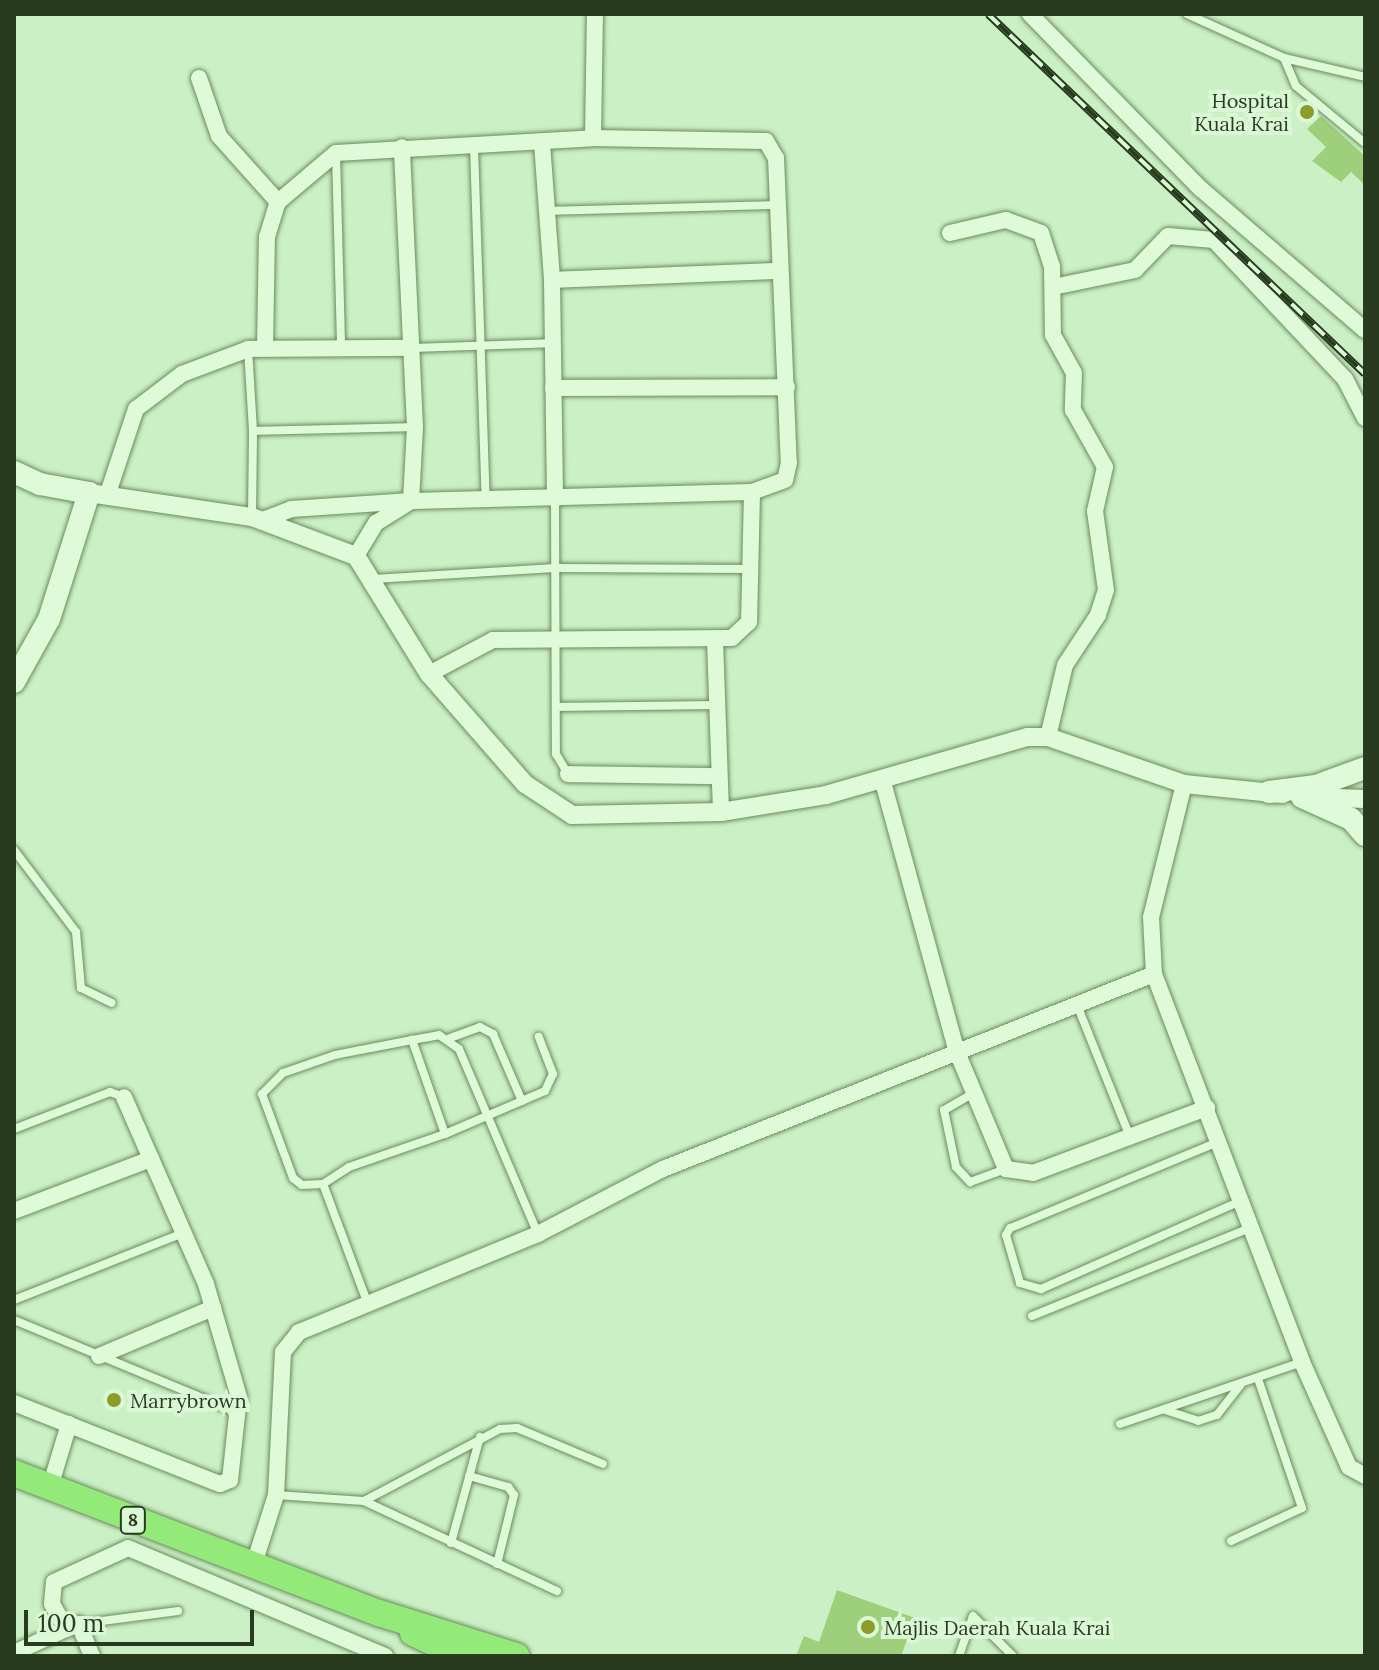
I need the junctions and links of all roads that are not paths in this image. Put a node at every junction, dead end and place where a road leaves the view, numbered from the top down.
1 (595, 14) edge
2 (1030, 14) edge
3 (1187, 14) edge
4 (1284, 58) junction
5 (1365, 77) edge
6 (199, 78) dead end
7 (593, 138) junction
8 (542, 143) junction
9 (1365, 143) edge
10 (402, 147) junction
11 (474, 147) junction
12 (336, 153) junction
13 (278, 202) junction
14 (777, 205) junction
15 (547, 211) junction
16 (950, 233) dead end
17 (779, 271) junction
18 (552, 280) junction
19 (1053, 287) junction
20 (1365, 330) edge
21 (553, 343) junction
22 (479, 345) junction
23 (256, 348) junction
24 (410, 348) junction
25 (341, 349) junction
26 (787, 387) junction
27 (553, 388) junction
28 (1365, 418) edge
29 (415, 427) junction
30 (253, 431) junction
31 (14, 472) edge
32 (752, 492) junction
33 (99, 493) junction
34 (555, 499) junction
35 (411, 501) junction
36 (486, 501) junction
37 (258, 518) junction
38 (356, 556) junction
39 (555, 568) junction
40 (752, 569) junction
41 (372, 579) junction
42 (555, 640) junction
43 (715, 640) junction
44 (429, 674) junction
45 (14, 682) edge
46 (714, 705) junction
47 (556, 707) junction
48 (1048, 737) junction
49 (1365, 768) edge
50 (568, 774) joint
51 (715, 776) junction
52 (883, 782) junction
53 (1184, 784) junction
54 (1269, 792) junction
55 (1302, 797) junction
56 (1365, 799) edge
57 (721, 812) junction
58 (1365, 835) edge
59 (14, 850) edge
60 (1154, 974) junction
61 (112, 1003) dead end
62 (1077, 1005) junction
63 (539, 1037) dead end
64 (450, 1038) junction
65 (412, 1040) junction
66 (957, 1052) junction
67 (972, 1094) junction
68 (124, 1097) joint
69 (522, 1101) junction
70 (1207, 1108) junction
71 (488, 1117) junction
72 (14, 1129) edge
73 (445, 1134) junction
74 (1130, 1138) junction
75 (1220, 1141) junction
76 (151, 1159) junction
77 (1006, 1169) junction
78 (323, 1184) junction
79 (1244, 1200) junction
80 (14, 1211) edge
81 (1254, 1226) junction
82 (184, 1233) junction
83 (538, 1234) junction
84 (14, 1300) edge
85 (369, 1307) junction
86 (213, 1308) junction
87 (1032, 1316) dead end
88 (14, 1320) edge
89 (99, 1356) junction
90 (1302, 1362) junction
91 (1258, 1379) junction
92 (1241, 1384) junction
93 (14, 1403) edge
94 (1164, 1409) junction
95 (242, 1414) junction
96 (69, 1424) junction
97 (1120, 1424) dead end
98 (480, 1437) junction
99 (603, 1464) dead end
100 (469, 1476) junction
101 (1365, 1476) edge
102 (16, 1479) edge
103 (50, 1487) junction
104 (276, 1495) junction
105 (364, 1501) junction
106 (137, 1521) junction
107 (1231, 1541) dead end
108 (451, 1543) junction
109 (128, 1548) junction
110 (497, 1564) junction
111 (253, 1567) junction
112 (557, 1591) dead end
113 (178, 1611) dead end
114 (379, 1613) junction
115 (73, 1626) junction
116 (14, 1653) edge
117 (450, 1653) edge
118 (92, 1656) edge
119 (385, 1656) edge
120 (516, 1656) edge
121 (959, 1656) edge
122 (1013, 1656) edge

1 - 7 street
2 - 20 street
3 - 4 lane
4 - 5 lane
4 - 9 lane
6 - 13 street
7 - 8 street
7 - 14 street
8 - 11 street
8 - 15 street
10 - 11 street
10 - 12 street
10 - 24 street
11 - 22 lane
12 - 13 street
12 - 25 lane
13 - 23 street
14 - 15 lane
14 - 17 street
15 - 18 street
16 - 19 street
17 - 18 street
17 - 26 street
18 - 21 street
19 - 28 street
19 - 48 street
21 - 22 lane
21 - 27 street
22 - 24 lane
22 - 36 lane
23 - 25 street
23 - 30 lane
23 - 33 street
24 - 25 street
24 - 29 street
26 - 27 street
26 - 32 street
27 - 34 street
29 - 30 lane
29 - 35 street
30 - 37 lane
31 - 33 main road
32 - 34 street
32 - 40 street
33 - 37 street
33 - 45 main road
34 - 36 street
34 - 39 lane
35 - 36 street
35 - 37 street
35 - 38 street
37 - 38 street
38 - 41 street
39 - 40 lane
39 - 41 lane
39 - 42 lane
40 - 43 street
41 - 44 street
42 - 43 street
42 - 44 street
42 - 47 lane
43 - 46 street
44 - 57 street
46 - 47 lane
46 - 51 street
47 - 50 lane
48 - 52 street
48 - 53 street
49 - 54 main road
50 - 51 street
51 - 57 street
52 - 57 street
52 - 66 street
53 - 54 street
53 - 60 street
54 - 55 street
55 - 56 street
55 - 58 main road
59 - 61 lane
60 - 62 street
60 - 70 street
62 - 66 street
62 - 74 lane
63 - 69 lane
64 - 65 lane
64 - 69 lane
64 - 71 lane
65 - 73 lane
65 - 78 lane
66 - 67 street
66 - 83 street
67 - 77 street
67 - 77 lane
68 - 72 lane
68 - 76 street
69 - 71 lane
70 - 74 street
70 - 75 street
71 - 73 lane
71 - 83 lane
73 - 78 lane
74 - 77 street
75 - 79 street
75 - 79 lane
76 - 80 street
76 - 82 street
78 - 85 lane
79 - 81 street
81 - 87 lane
81 - 90 street
82 - 84 lane
82 - 86 street
83 - 85 street
85 - 104 street
86 - 89 street
86 - 95 street
88 - 89 lane
89 - 95 lane
90 - 91 lane
90 - 101 street
91 - 92 lane
91 - 107 lane
92 - 94 lane
92 - 94 lane
93 - 96 street
94 - 97 lane
95 - 96 street
96 - 103 street
98 - 99 lane
98 - 100 lane
98 - 105 lane
100 - 108 lane
100 - 110 lane
102 - 103 highway, 8
103 - 106 highway, 8
104 - 105 lane
104 - 111 street
105 - 108 lane
106 - 109 street
106 - 111 highway, 8
108 - 110 lane
109 - 115 street
109 - 119 street
110 - 112 lane
111 - 114 highway, 8
113 - 115 lane
114 - 117 highway, 8
114 - 120 highway
115 - 116 street
115 - 118 street
121 - 122 lane

